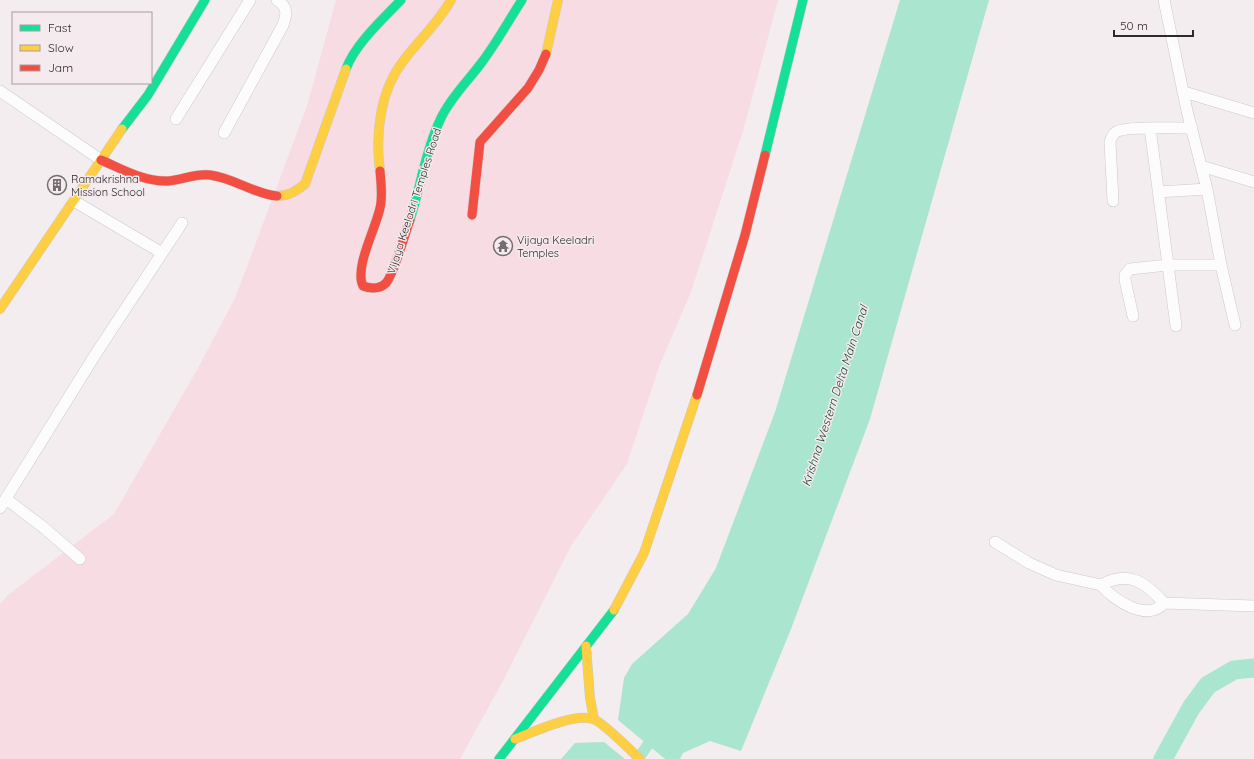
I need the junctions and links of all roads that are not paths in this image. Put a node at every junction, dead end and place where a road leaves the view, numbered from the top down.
1 (205, 0) edge
2 (250, 0) edge
3 (277, 0) edge
4 (401, 0) edge
5 (451, 0) edge
6 (522, 0) edge
7 (558, 0) edge
8 (803, 0) edge
9 (1164, 0) edge
10 (0, 91) edge
11 (1184, 92) junction
12 (1254, 114) edge
13 (176, 119) dead end
14 (1150, 128) junction
15 (1192, 128) junction
16 (224, 133) dead end
17 (101, 160) junction
18 (1201, 166) junction
19 (1254, 182) edge
20 (1207, 189) junction
21 (1158, 192) junction
22 (74, 201) junction
23 (1113, 201) dead end
24 (472, 215) dead end
25 (182, 223) dead end
26 (162, 253) junction
27 (1168, 265) junction
28 (1222, 265) junction
29 (0, 309) edge
30 (1133, 316) dead end
31 (1235, 325) dead end
32 (1176, 326) dead end
33 (3, 504) edge
34 (995, 542) dead end
35 (80, 559) dead end
36 (1101, 585) junction
37 (1164, 604) junction
38 (1254, 606) edge
39 (586, 646) junction
40 (597, 722) junction
41 (515, 739) junction
42 (499, 759) edge
43 (640, 759) edge

1 - 17 street
2 - 13 street
3 - 16 street
4 - 17 street
5 - 6 street, Vijaya Keeladri Temples Road
7 - 24 street
8 - 39 street
9 - 11 street
10 - 17 street
11 - 12 street
11 - 15 street
14 - 15 street
14 - 21 street
14 - 23 street
15 - 18 street
17 - 22 street
18 - 19 street
18 - 20 street
20 - 21 street
20 - 28 street
21 - 27 street
22 - 26 street
22 - 29 street
25 - 26 street
26 - 33 street
27 - 28 street
27 - 30 street
27 - 32 street
28 - 31 street
33 - 35 street
34 - 36 street
36 - 37 street
36 - 37 street
37 - 38 street
39 - 40 street
39 - 41 street
40 - 41 street
40 - 43 street
41 - 42 street

